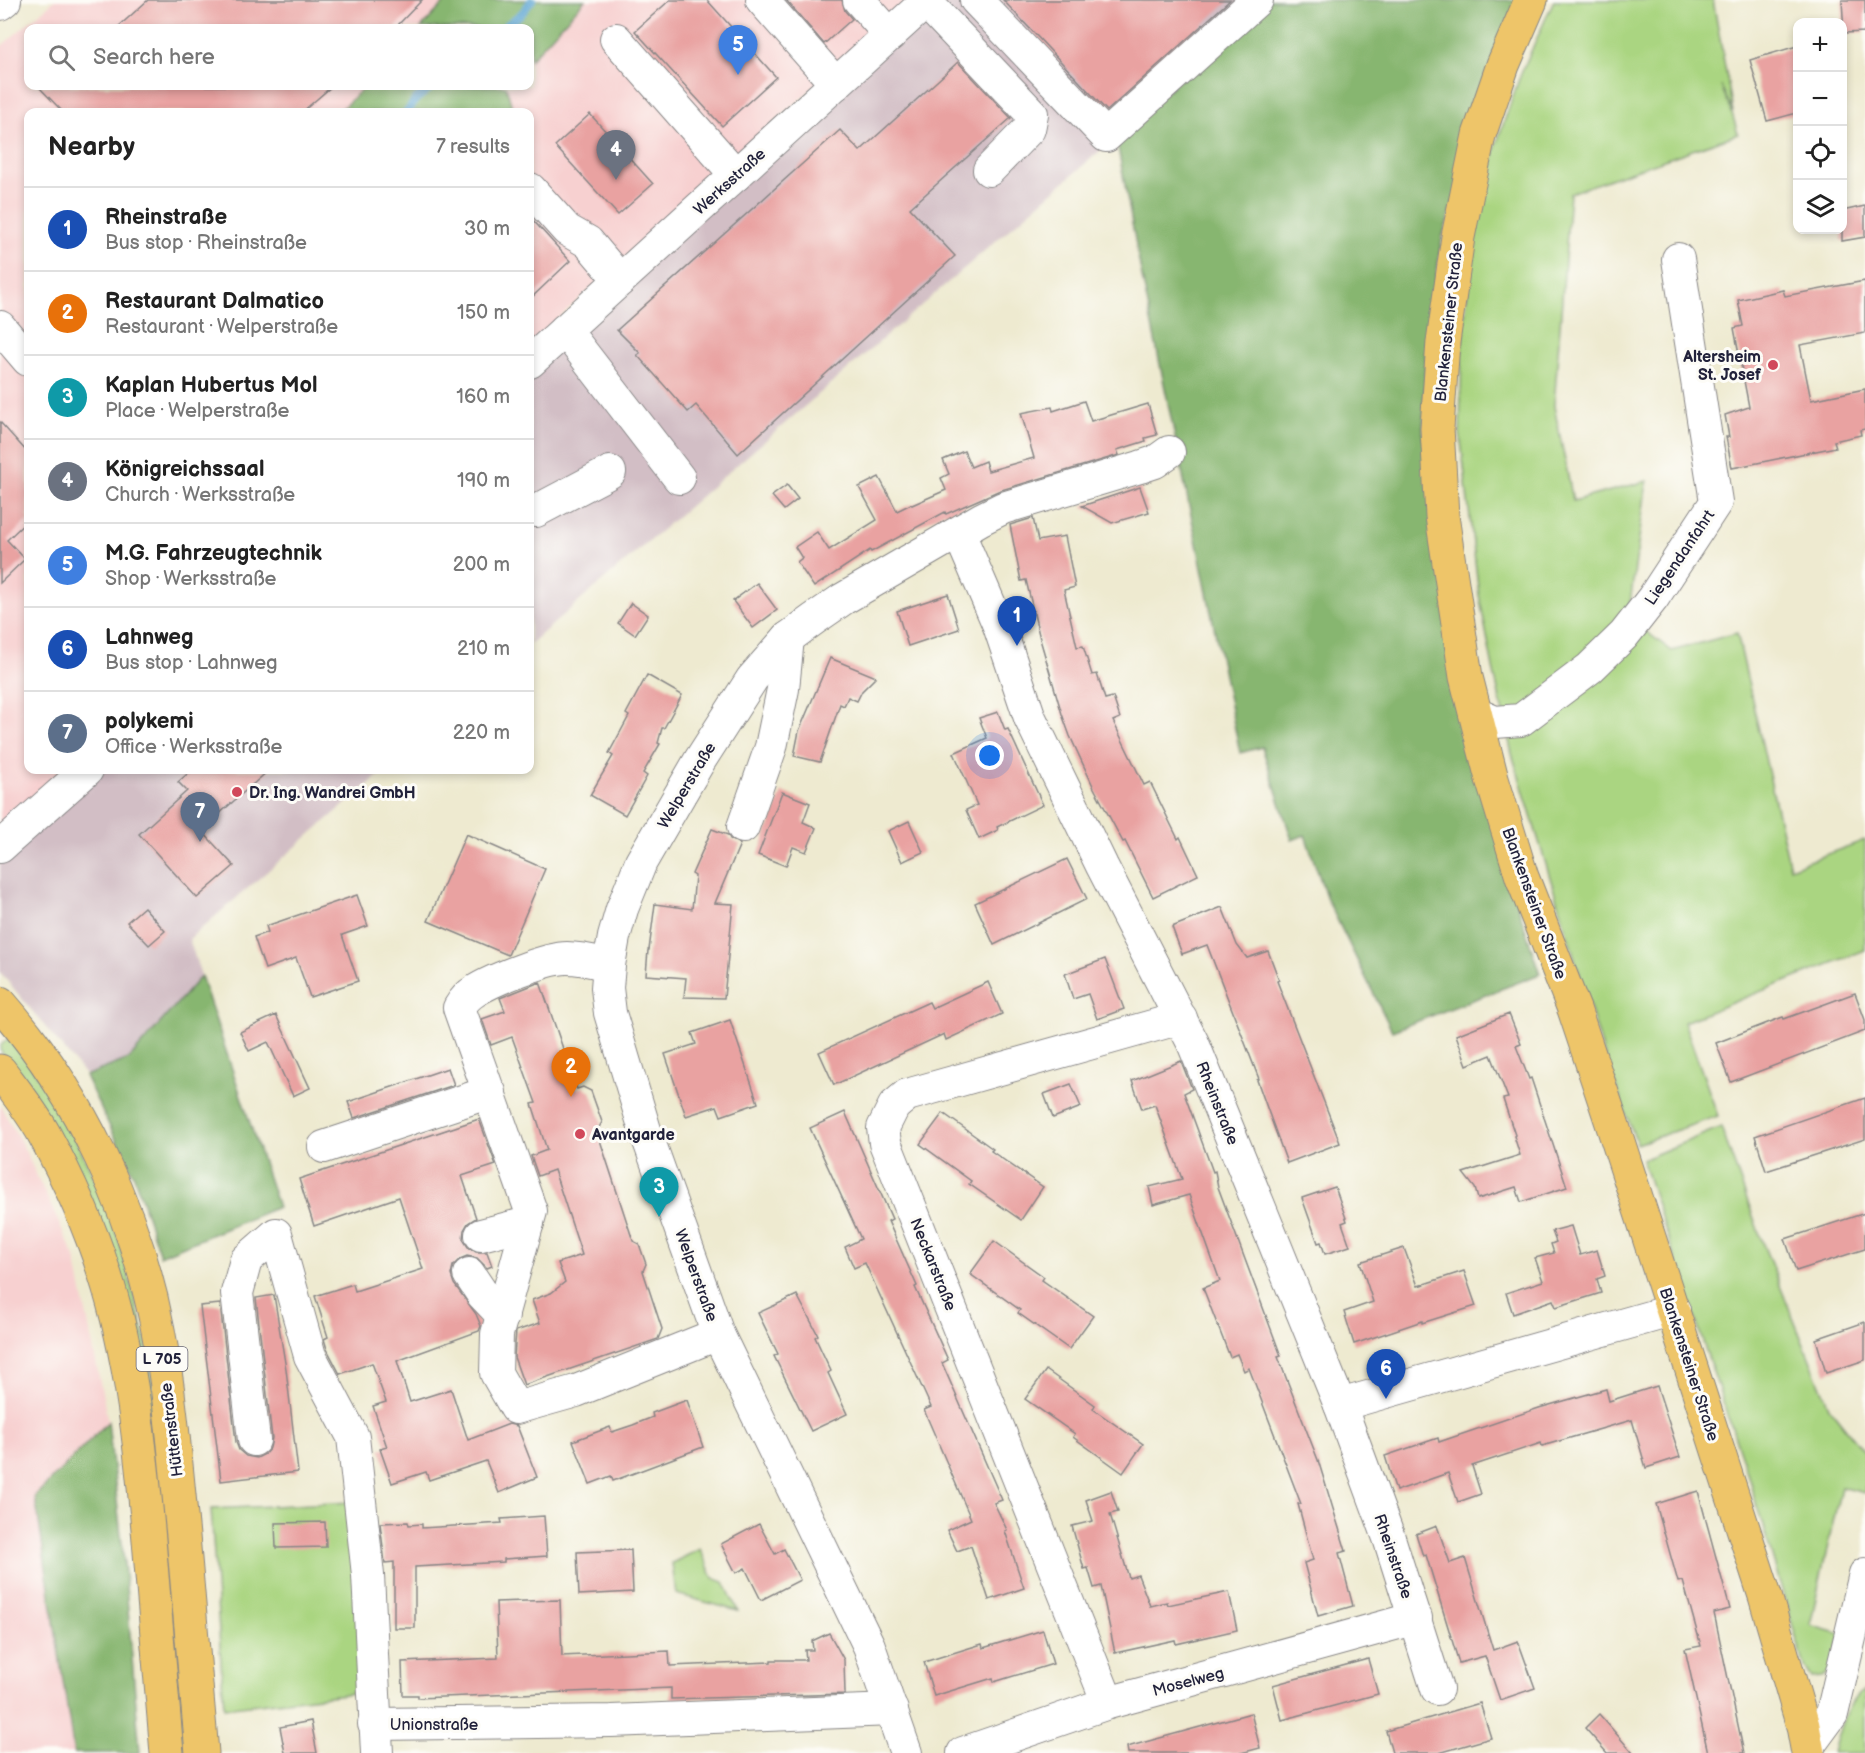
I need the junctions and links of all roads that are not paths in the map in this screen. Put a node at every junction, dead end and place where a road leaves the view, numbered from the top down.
1 (5, 0) edge
2 (762, 0) edge
3 (859, 0) edge
4 (976, 0) edge
5 (1257, 0) edge
6 (1531, 0) edge
7 (927, 1) edge
8 (0, 4) edge
9 (890, 35) junction
10 (616, 39) dead end
11 (836, 84) junction
12 (989, 170) dead end
13 (736, 175) junction
14 (534, 193) edge
15 (1678, 259) dead end
16 (620, 280) junction
17 (565, 330) junction
18 (534, 358) edge
19 (1169, 452) dead end
20 (610, 472) dead end
21 (679, 478) dead end
22 (534, 512) edge
23 (959, 533) junction
24 (788, 638) junction
25 (1476, 714) junction
26 (82, 774) edge
27 (743, 827) dead end
28 (0, 847) edge
29 (609, 965) junction
30 (0, 1003) edge
31 (1181, 1018) junction
32 (0, 1071) edge
33 (490, 1092) junction
34 (324, 1147) dead end
35 (528, 1224) junction
36 (481, 1235) dead end
37 (469, 1274) dead end
38 (1674, 1310) junction
39 (503, 1316) junction
40 (718, 1334) junction
41 (1340, 1406) junction
42 (254, 1440) dead end
43 (1865, 1574) edge
44 (1416, 1618) junction
45 (1437, 1689) dead end
46 (1108, 1703) junction
47 (892, 1710) junction
48 (375, 1739) edge
49 (1808, 1750) edge
50 (168, 1753) edge
51 (202, 1753) edge
52 (906, 1753) edge
53 (963, 1753) edge

1 - 8 street
2 - 11 street
3 - 9 street
4 - 5 street
6 - 25 main road, Blankensteiner Straße
7 - 9 street, Werksstraße
7 - 12 street
9 - 11 street, Werksstraße
10 - 13 street
11 - 13 street, Werksstraße
13 - 16 street, Werksstraße
14 - 16 street
15 - 25 street, Liegendanfahrt
16 - 17 street, Werksstraße
17 - 18 street, Werksstraße
17 - 21 street
19 - 23 street
20 - 22 street
23 - 24 street
23 - 31 street, Rheinstraße
24 - 27 street
24 - 29 street, Welperstraße
25 - 38 main road, Blankensteiner Straße
26 - 28 street
29 - 33 street
29 - 40 street, Welperstraße
30 - 51 main road, Hüttenstraße / L 705
31 - 41 street, Rheinstraße
31 - 46 street, Neckarstraße
32 - 50 main road, Hüttenstraße / L 705
33 - 34 street
33 - 35 street
35 - 36 street
35 - 39 street
37 - 39 street
38 - 41 street
38 - 49 main road, Blankensteiner Straße
39 - 40 street
40 - 47 street, Welperstraße
41 - 44 street, Rheinstraße
42 - 48 street, Unionstraße
43 - 49 street
44 - 45 street, Rheinstraße
44 - 46 street, Moselweg
46 - 53 street, Moselweg
47 - 48 street, Unionstraße
47 - 52 street, Welperstraße

